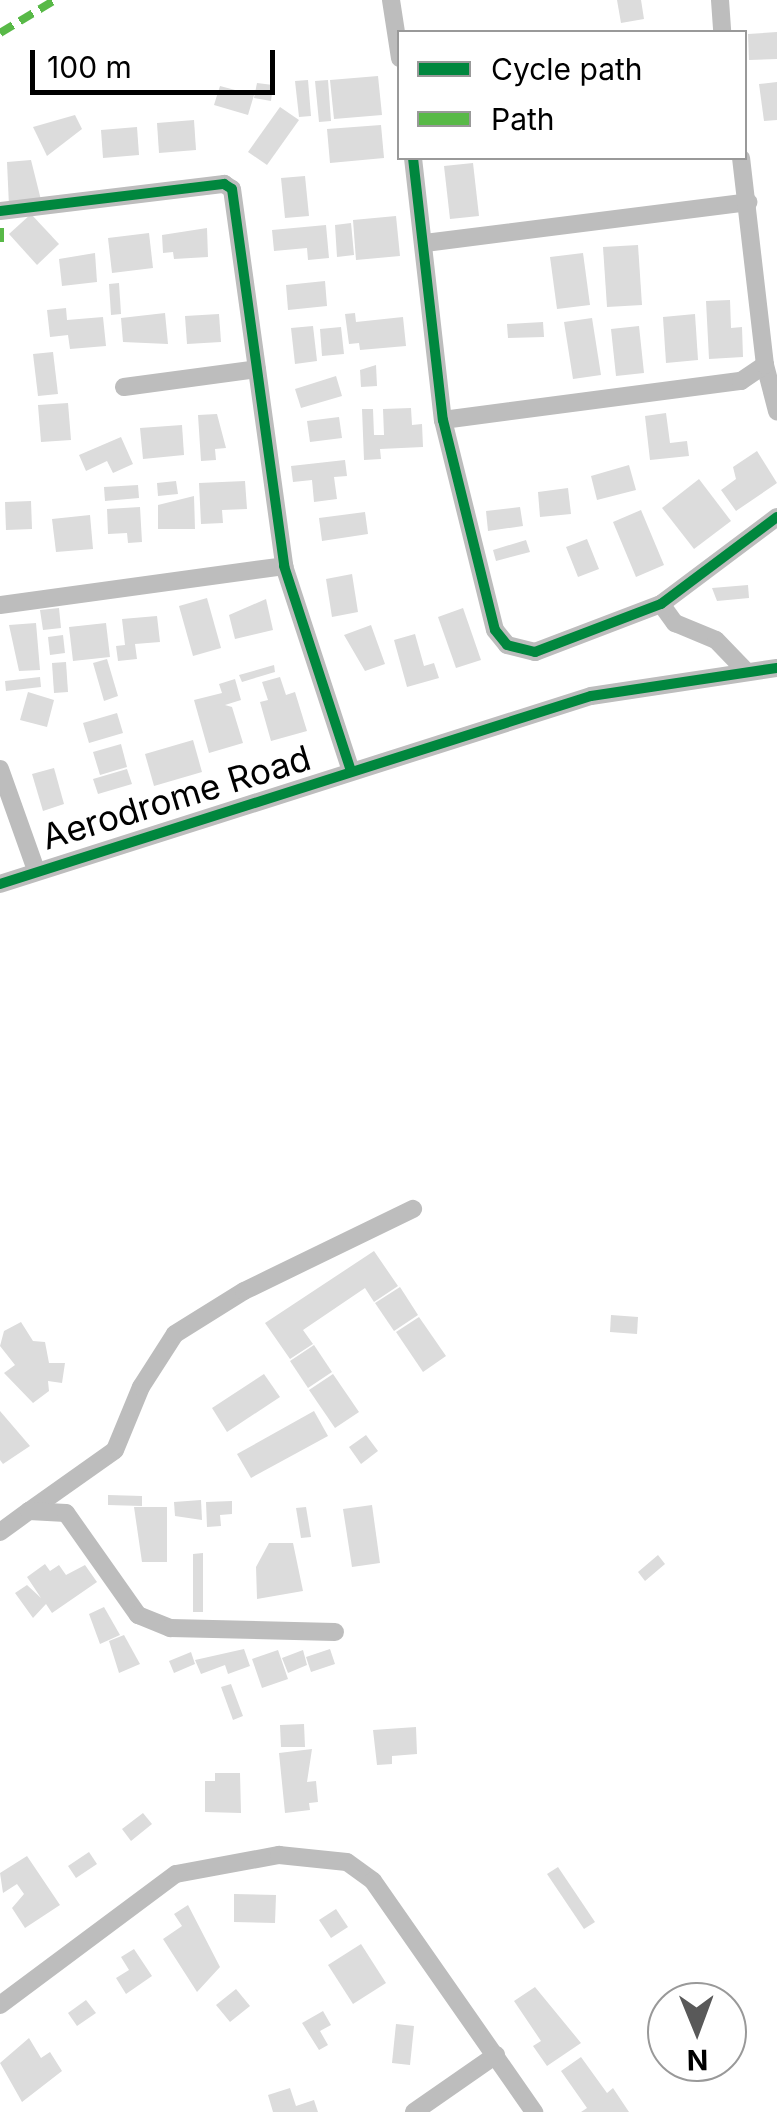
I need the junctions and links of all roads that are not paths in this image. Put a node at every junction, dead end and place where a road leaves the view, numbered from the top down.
1 (391, 0) edge
2 (720, 0) edge
3 (718, 30) edge
4 (397, 39) edge
5 (414, 160) edge
6 (741, 160) edge
7 (748, 202) junction
8 (0, 212) edge
9 (425, 243) junction
10 (765, 365) junction
11 (257, 369) junction
12 (124, 388) dead end
13 (777, 411) edge
14 (443, 420) junction
15 (777, 517) edge
16 (284, 566) junction
17 (661, 604) junction
18 (0, 605) edge
19 (777, 668) edge
20 (745, 670) junction
21 (0, 768) edge
22 (351, 771) junction
23 (36, 870) junction
24 (0, 884) edge
25 (413, 1208) dead end
26 (29, 1510) junction
27 (0, 1532) edge
28 (335, 1632) dead end
29 (0, 2005) edge
30 (496, 2055) junction
31 (414, 2112) edge
32 (534, 2112) edge

1 - 4 street
2 - 3 street
5 - 9 street
6 - 7 street
7 - 9 street
7 - 10 street
8 - 11 street
9 - 14 street
10 - 13 street
10 - 14 street
11 - 12 street
11 - 16 street
14 - 17 street
15 - 17 street
16 - 18 street
16 - 22 street
17 - 20 street
19 - 20 street, Aerodrome Road
20 - 22 street, Aerodrome Road
21 - 23 street
22 - 23 street, Aerodrome Road
23 - 24 street, Aerodrome Road
25 - 26 street
26 - 27 street
26 - 28 street
29 - 30 street
30 - 31 street
30 - 32 street

